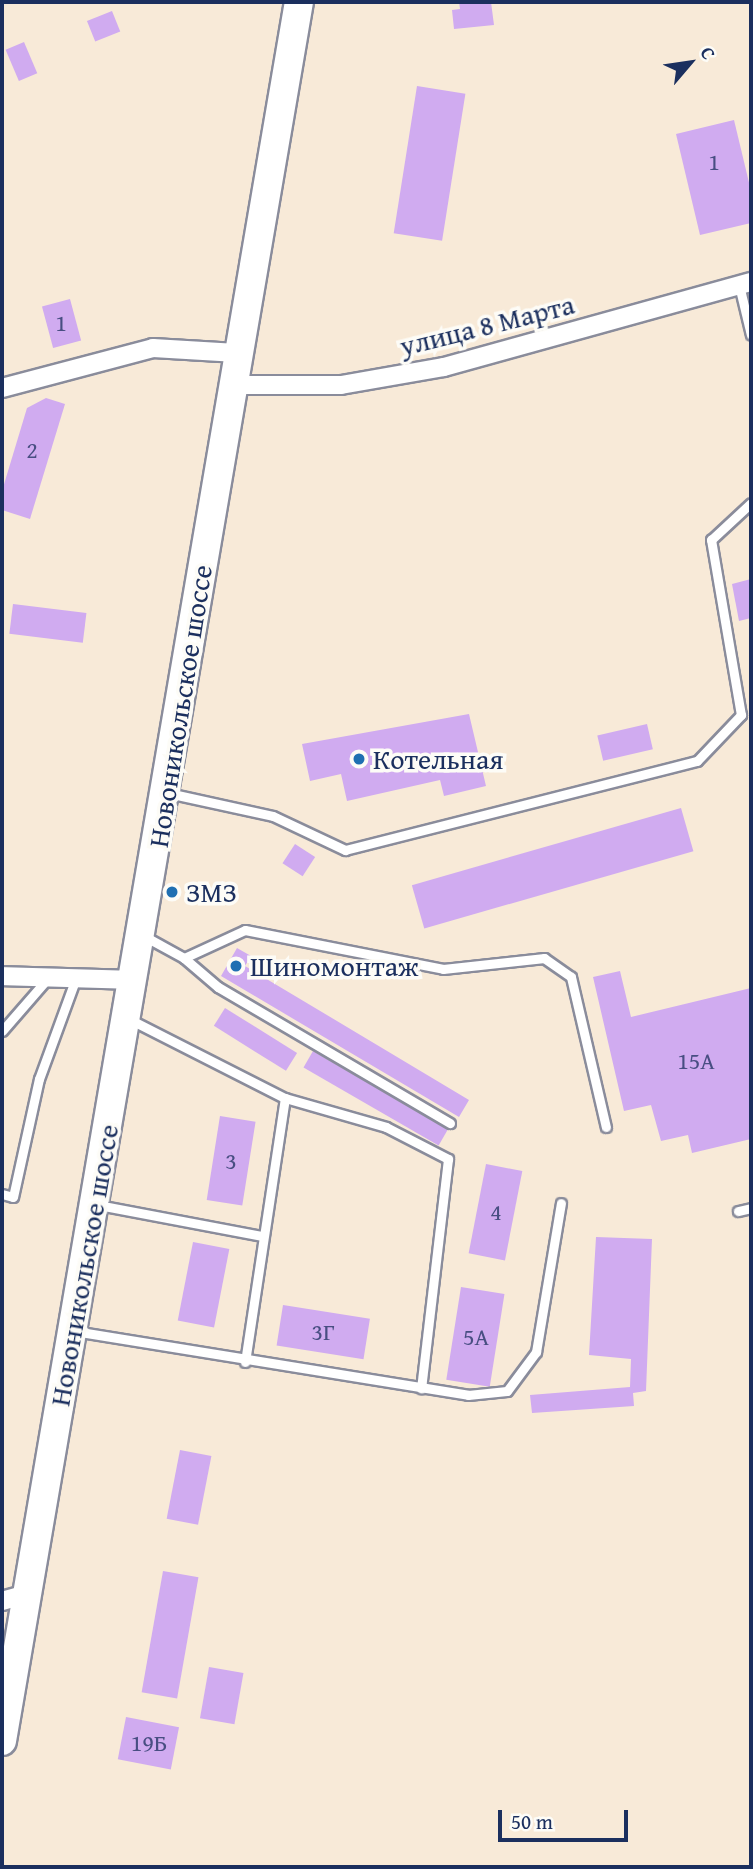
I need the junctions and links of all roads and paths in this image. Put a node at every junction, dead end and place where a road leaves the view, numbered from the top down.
1 (299, 2) edge
2 (745, 284) edge
3 (751, 335) edge
4 (237, 353) junction
5 (232, 385) junction
6 (2, 388) edge
7 (751, 503) edge
8 (167, 793) junction
9 (144, 936) junction
10 (184, 958) junction
11 (2, 976) edge
12 (50, 977) junction
13 (76, 978) junction
14 (136, 980) junction
15 (129, 1019) junction
16 (2, 1031) edge
17 (285, 1098) junction
18 (450, 1123) dead end
19 (606, 1127) dead end
20 (2, 1194) edge
21 (561, 1203) dead end
22 (93, 1204) junction
23 (751, 1208) edge
24 (738, 1211) dead end
25 (262, 1236) junction
26 (73, 1331) junction
27 (245, 1362) junction
28 (421, 1388) junction
29 (14, 1597) edge
30 (2, 1741) edge

1 - 4 highway, Новоникольское шоссе
2 - 3 lane
2 - 5 street, улица 8 Марта
4 - 5 highway, Новоникольское шоссе
4 - 6 street
5 - 8 highway, Новоникольское шоссе
7 - 8 lane
8 - 9 highway, Новоникольское шоссе
9 - 10 lane
9 - 14 highway, Новоникольское шоссе
10 - 18 lane
10 - 19 lane
11 - 12 street
12 - 13 street
12 - 16 lane
13 - 14 street
13 - 20 lane
14 - 15 highway, Новоникольское шоссе
15 - 17 lane
15 - 22 highway, Новоникольское шоссе
17 - 25 lane
17 - 28 lane
21 - 28 lane
22 - 25 lane
22 - 26 highway, Новоникольское шоссе
23 - 24 lane
25 - 27 lane
26 - 27 lane
26 - 29 highway, Новоникольское шоссе
27 - 28 lane
29 - 30 highway, Новоникольское шоссе

